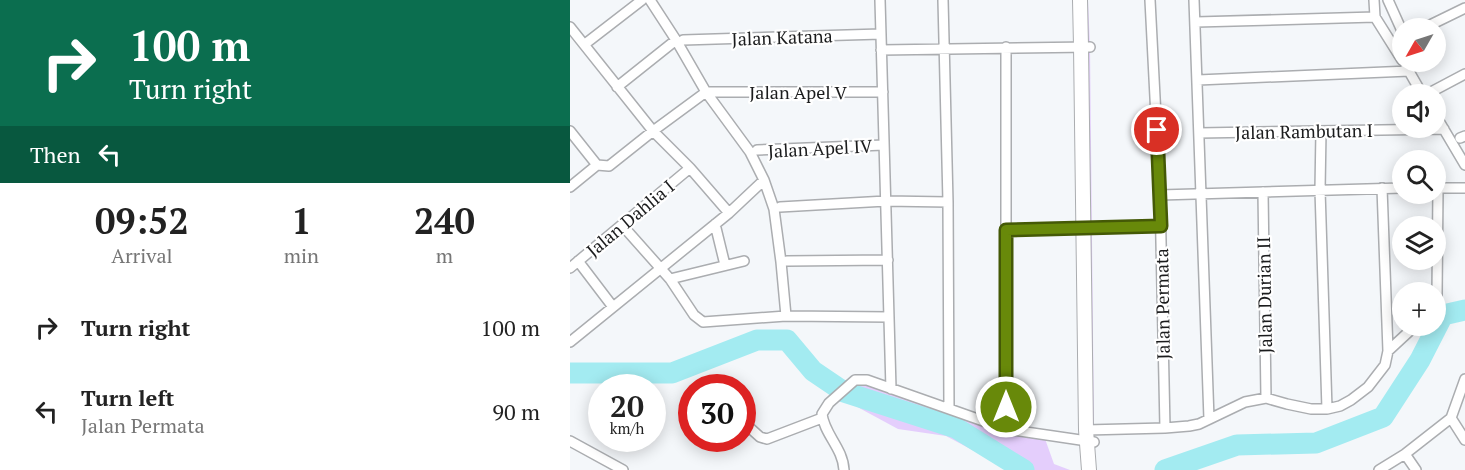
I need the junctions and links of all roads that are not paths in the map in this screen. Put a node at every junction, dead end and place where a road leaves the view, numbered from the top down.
1 (642, 0) edge
2 (650, 0) edge
3 (880, 0) edge
4 (943, 0) edge
5 (1080, 0) edge
6 (1088, 0) edge
7 (1150, 0) edge
8 (1194, 0) edge
9 (1374, 0) edge
10 (1388, 0) edge
11 (1465, 8) edge
12 (1375, 17) junction
13 (1396, 18) edge
14 (1444, 18) edge
15 (1196, 22) junction
16 (570, 27) edge
17 (881, 34) junction
18 (679, 40) junction
19 (585, 44) junction
20 (1392, 44) edge
21 (1086, 46) junction
22 (1006, 47) junction
23 (944, 49) junction
24 (882, 50) junction
25 (1392, 72) edge
26 (1410, 72) edge
27 (1465, 74) edge
28 (1198, 80) junction
29 (1419, 84) edge
30 (1444, 84) edge
31 (618, 87) junction
32 (710, 92) junction
33 (883, 92) junction
34 (1392, 130) edge
35 (570, 131) edge
36 (653, 131) junction
37 (1321, 131) junction
38 (1446, 132) edge
39 (1199, 133) junction
40 (884, 145) junction
41 (757, 150) dead end
42 (597, 165) junction
43 (1465, 165) edge
44 (690, 168) junction
45 (764, 180) junction
46 (570, 187) edge
47 (1382, 188) junction
48 (1392, 188) edge
49 (1446, 188) edge
50 (1465, 188) edge
51 (1320, 190) junction
52 (1263, 192) junction
53 (1201, 194) junction
54 (1160, 195) junction
55 (886, 201) junction
56 (948, 202) junction
57 (1437, 204) edge
58 (780, 207) dead end
59 (729, 213) junction
60 (715, 224) junction
61 (622, 225) junction
62 (1161, 226) junction
63 (1088, 227) junction
64 (1006, 230) junction
65 (888, 260) junction
66 (579, 261) junction
67 (744, 261) dead end
68 (787, 261) dead end
69 (725, 265) junction
70 (570, 268) edge
71 (660, 268) junction
72 (670, 279) junction
73 (1437, 282) edge
74 (613, 307) junction
75 (786, 316) junction
76 (889, 318) junction
77 (1404, 336) edge
78 (570, 342) edge
79 (1388, 351) junction
80 (1465, 379) edge
81 (891, 389) junction
82 (1266, 398) junction
83 (950, 408) junction
84 (1327, 409) junction
85 (822, 418) junction
86 (1451, 418) junction
87 (1209, 419) junction
88 (1006, 429) junction
89 (1165, 429) junction
90 (756, 433) edge
91 (1090, 436) junction
92 (1465, 440) edge
93 (570, 441) edge
94 (1405, 454) junction
95 (622, 470) edge
96 (844, 470) edge
97 (1089, 470) edge
98 (1096, 470) edge
99 (1379, 470) edge
100 (1416, 470) edge

1 - 19 street
2 - 18 street
3 - 17 street
4 - 23 street
5 - 21 street
6 - 21 street
7 - 54 street, Jalan Permata
8 - 15 street
9 - 12 street
10 - 13 street
11 - 14 street
12 - 15 street
12 - 20 street
15 - 28 street
16 - 19 street
17 - 18 street, Jalan Katana
17 - 24 street
18 - 31 street
18 - 32 street
19 - 31 street
21 - 22 street
21 - 63 street
22 - 23 street
22 - 64 street
23 - 24 street
23 - 56 street
24 - 33 street
25 - 28 street
26 - 29 street
27 - 30 street
28 - 39 street
31 - 36 street
32 - 33 street, Jalan Apel V
32 - 36 street
32 - 45 street
33 - 40 street
34 - 37 street, Jalan Rambutan I
35 - 42 street
36 - 42 street
36 - 44 street
37 - 39 street, Jalan Rambutan I
37 - 51 street
38 - 43 street
39 - 53 street
40 - 41 street, Jalan Apel IV
40 - 55 street
42 - 46 street
44 - 59 street
44 - 61 street, Jalan Dahlia I
45 - 59 street
45 - 75 street
47 - 48 street
47 - 51 street
47 - 79 street
49 - 50 street
51 - 52 street
51 - 84 street
52 - 53 street
52 - 82 street, Jalan Durian II
53 - 54 street
53 - 87 street
54 - 62 street, Jalan Permata
55 - 56 street
55 - 58 street
55 - 65 street
56 - 83 street
57 - 73 street
59 - 60 street
60 - 69 street
60 - 71 street
61 - 66 street, Jalan Dahlia I
61 - 71 street
62 - 63 street
62 - 89 street, Jalan Permata
63 - 64 street
63 - 91 street
64 - 88 street
65 - 68 street
65 - 76 street
66 - 70 street, Jalan Dahlia I
66 - 74 street
67 - 69 street
69 - 72 street
71 - 72 street
71 - 74 street
72 - 75 street
74 - 78 street
75 - 76 street
76 - 81 street
77 - 79 street
79 - 84 street
80 - 86 street
81 - 83 street
81 - 85 street
82 - 84 street
82 - 87 street
83 - 88 street
85 - 90 street
85 - 96 street
86 - 92 street
86 - 94 street
87 - 89 street
88 - 91 street
89 - 91 street
91 - 97 street
91 - 98 street
93 - 95 street
94 - 99 street
94 - 100 street

